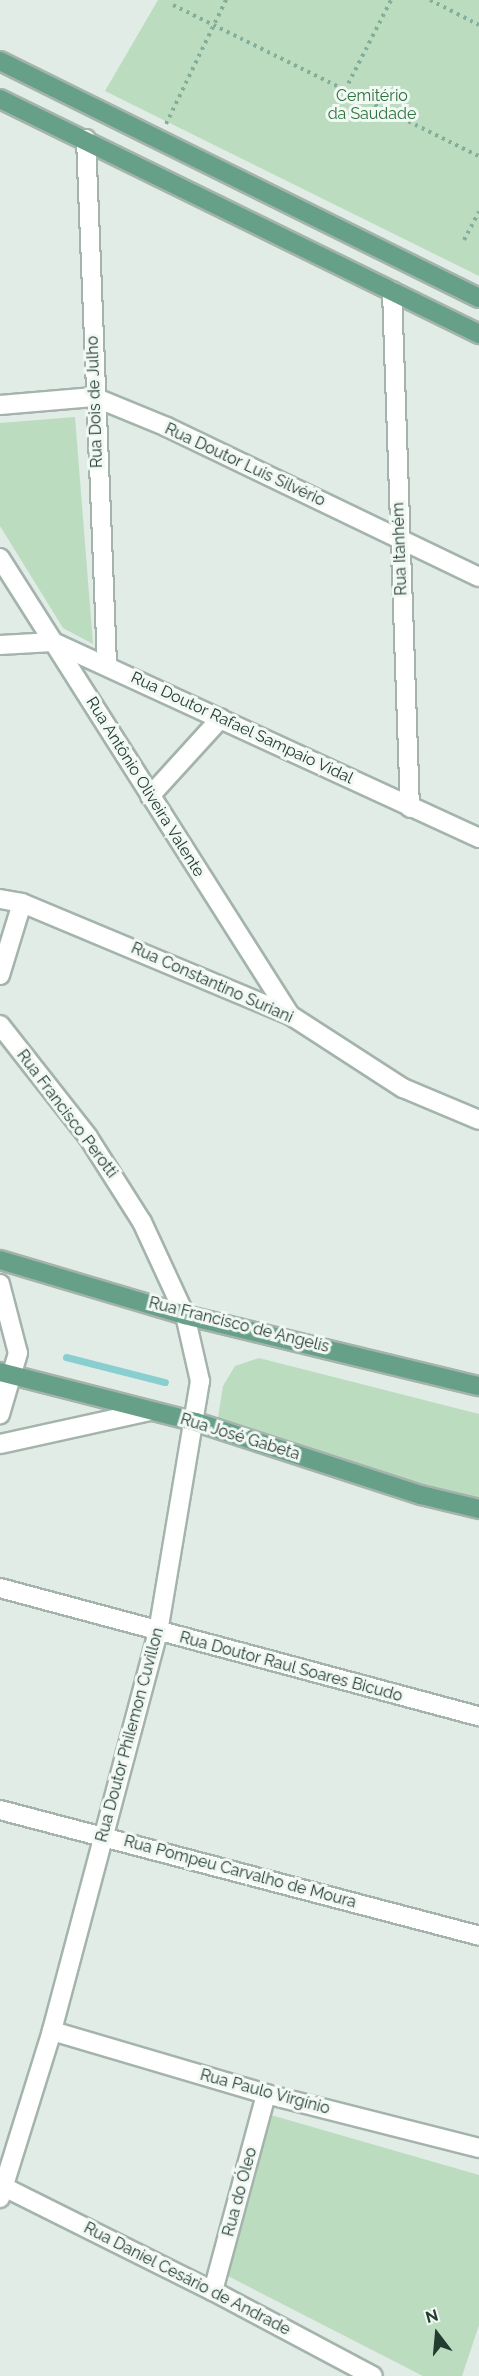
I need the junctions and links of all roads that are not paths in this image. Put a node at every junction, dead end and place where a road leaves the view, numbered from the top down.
1 (0, 61) edge
2 (0, 99) edge
3 (86, 139) junction
4 (392, 291) junction
5 (479, 298) edge
6 (479, 334) edge
7 (94, 397) junction
8 (0, 405) edge
9 (398, 537) junction
10 (0, 558) edge
11 (479, 577) edge
12 (53, 642) junction
13 (0, 645) edge
14 (107, 664) junction
15 (221, 718) junction
16 (150, 796) junction
17 (410, 808) junction
18 (479, 838) edge
19 (0, 899) edge
20 (22, 903) junction
21 (0, 975) edge
22 (290, 1015) junction
23 (0, 1026) edge
24 (479, 1120) edge
25 (0, 1260) edge
26 (166, 1267) joint
27 (0, 1284) edge
28 (185, 1315) junction
29 (6, 1374) edge
30 (479, 1386) edge
31 (150, 1411) junction
32 (0, 1414) edge
33 (196, 1422) junction
34 (0, 1444) edge
35 (479, 1509) edge
36 (0, 1588) edge
37 (158, 1632) junction
38 (479, 1716) edge
39 (0, 1810) edge
40 (103, 1835) junction
41 (479, 1936) edge
42 (52, 2031) junction
43 (266, 2094) junction
44 (479, 2148) edge
45 (1, 2189) edge
46 (213, 2290) junction
47 (373, 2376) edge

1 - 5 main road
2 - 3 main road
3 - 4 main road
3 - 7 street, Rua Dois de Julho
4 - 6 main road
4 - 9 street, Rua Itanhém
7 - 8 street, Rua Doutor Luis Silvério
7 - 9 street, Rua Doutor Luis Silvério
7 - 14 street, Rua Dois de Julho
9 - 11 street, Rua Doutor Luis Silvério
9 - 17 street, Rua Itanhém
10 - 12 street, Rua Antônio Oliveira Valente
12 - 13 street, Rua Doutor Rafael Sampaio Vidal
12 - 14 street, Rua Doutor Rafael Sampaio Vidal
12 - 16 street, Rua Antônio Oliveira Valente
14 - 15 street, Rua Doutor Rafael Sampaio Vidal
15 - 16 street
15 - 17 street, Rua Doutor Rafael Sampaio Vidal
16 - 22 street, Rua Antônio Oliveira Valente
17 - 18 street, Rua Doutor Rafael Sampaio Vidal
19 - 20 street, Rua Constantino Suriani
20 - 21 street
20 - 22 street, Rua Constantino Suriani
22 - 24 street, Rua Constantino Suriani
23 - 26 street, Rua Francisco Perotti
25 - 28 main road, Rua Francisco de Angelis
26 - 28 street, Rua Doutor Philemon Cuvillon
27 - 29 street
28 - 30 main road, Rua Francisco de Angelis
28 - 33 street, Rua Doutor Philemon Cuvillon
29 - 31 main road, Rua José Gabeta
29 - 32 street
31 - 33 main road, Rua José Gabeta
31 - 34 street
33 - 35 main road, Rua José Gabeta
33 - 37 street, Rua Doutor Philemon Cuvillon
36 - 37 street, Rua Doutor Raul Soares Bicudo
37 - 38 street, Rua Doutor Raul Soares Bicudo
37 - 40 street, Rua Doutor Philemon Cuvillon
39 - 40 street, Rua Pompeu Carvalho de Moura
40 - 41 street, Rua Pompeu Carvalho de Moura
40 - 42 street, Rua Doutor Philemon Cuvillon
42 - 43 street, Rua Paulo Virgínio
42 - 45 street, Rua Doutor Philemon Cuvillon
43 - 44 street, Rua Paulo Virgínio
43 - 46 street, Rua do Óleo
45 - 46 street, Rua Daniel Cesário de Andrade
46 - 47 street, Rua Daniel Cesário de Andrade

